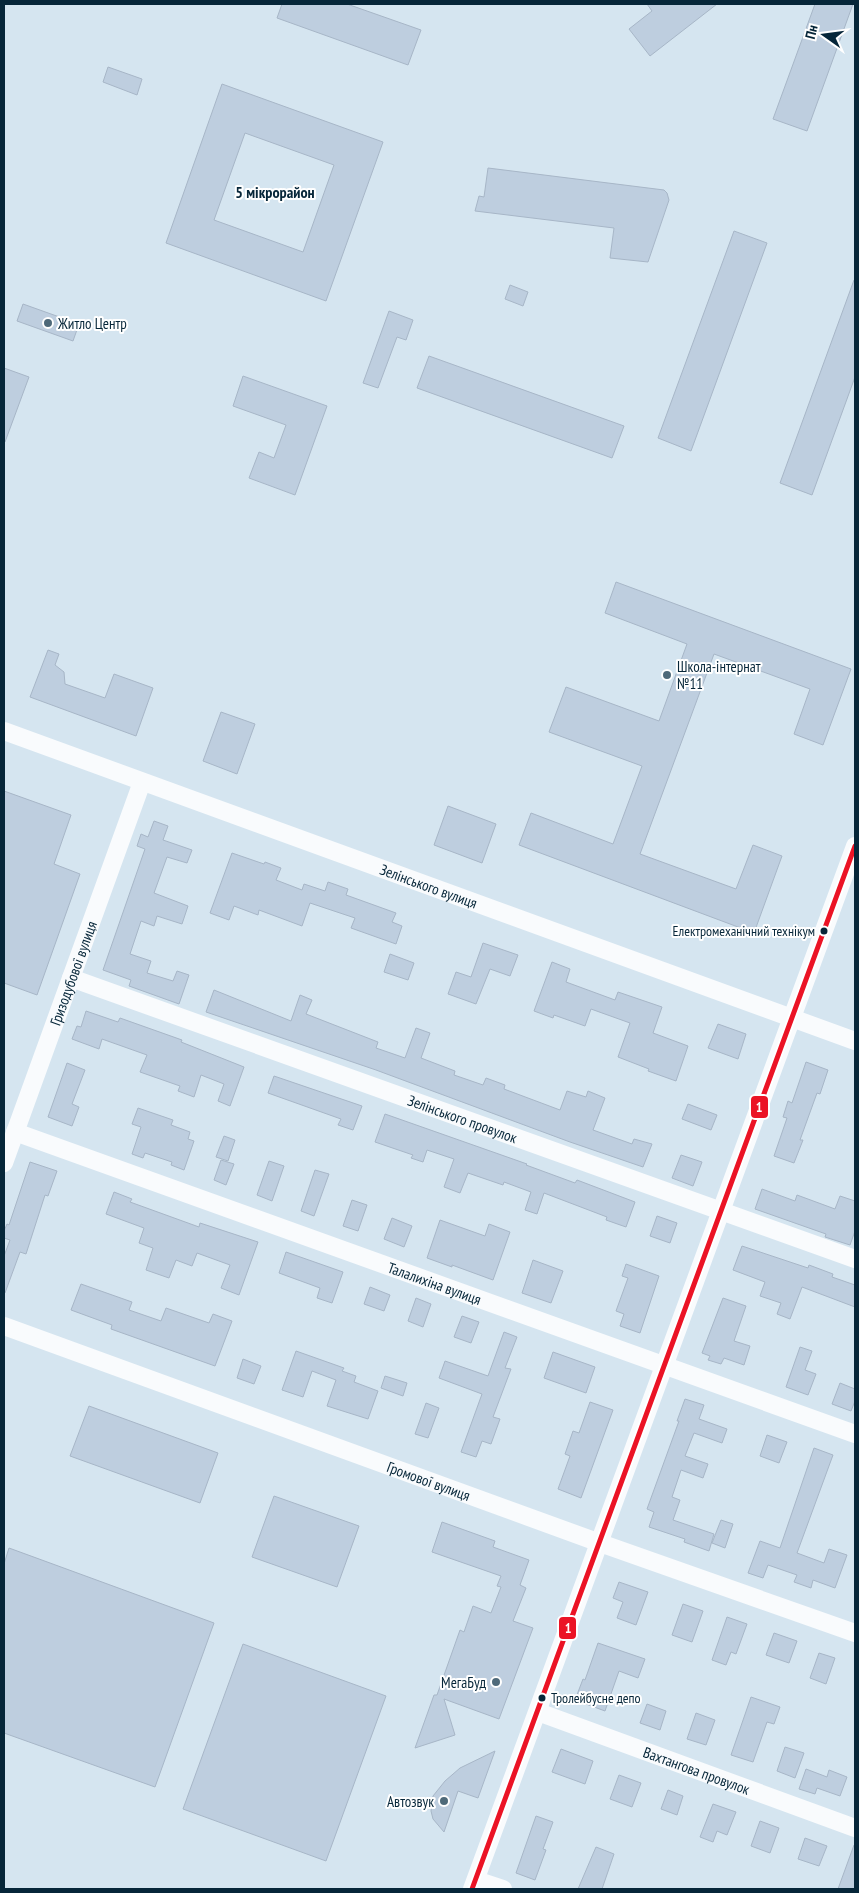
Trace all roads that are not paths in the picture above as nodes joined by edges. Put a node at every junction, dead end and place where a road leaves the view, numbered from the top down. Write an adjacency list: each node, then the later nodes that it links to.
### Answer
1 (4, 731): 2 (street, Зелінського вулиця)
2 (142, 782): 4 (street, Гризодубової вулиця); 5 (street, Зелінського вулиця)
3 (855, 846): 5 (street)
4 (70, 978): 7 (street, Гризодубової вулиця); 9 (street, Зелінського провулок)
5 (792, 1018): 6 (street, Зелінського вулиця); 9 (street)
6 (855, 1041)
7 (15, 1132): 8 (street, Гризодубової вулиця); 12 (street, Талалихіна вулиця)
8 (4, 1163)
9 (722, 1211): 10 (street, Зелінського провулок); 12 (street)
10 (855, 1259)
11 (4, 1326): 14 (street, Громової вулиця)
12 (665, 1366): 13 (street, Талалихіна вулиця); 14 (street)
13 (855, 1434)
14 (600, 1542): 15 (street, Громової вулиця); 16 (street)
15 (855, 1633)
16 (538, 1712): 17 (street, Вахтангова провулок); 18 (street)
17 (855, 1828)
18 (474, 1884): 19 (street)
19 (503, 1889)

